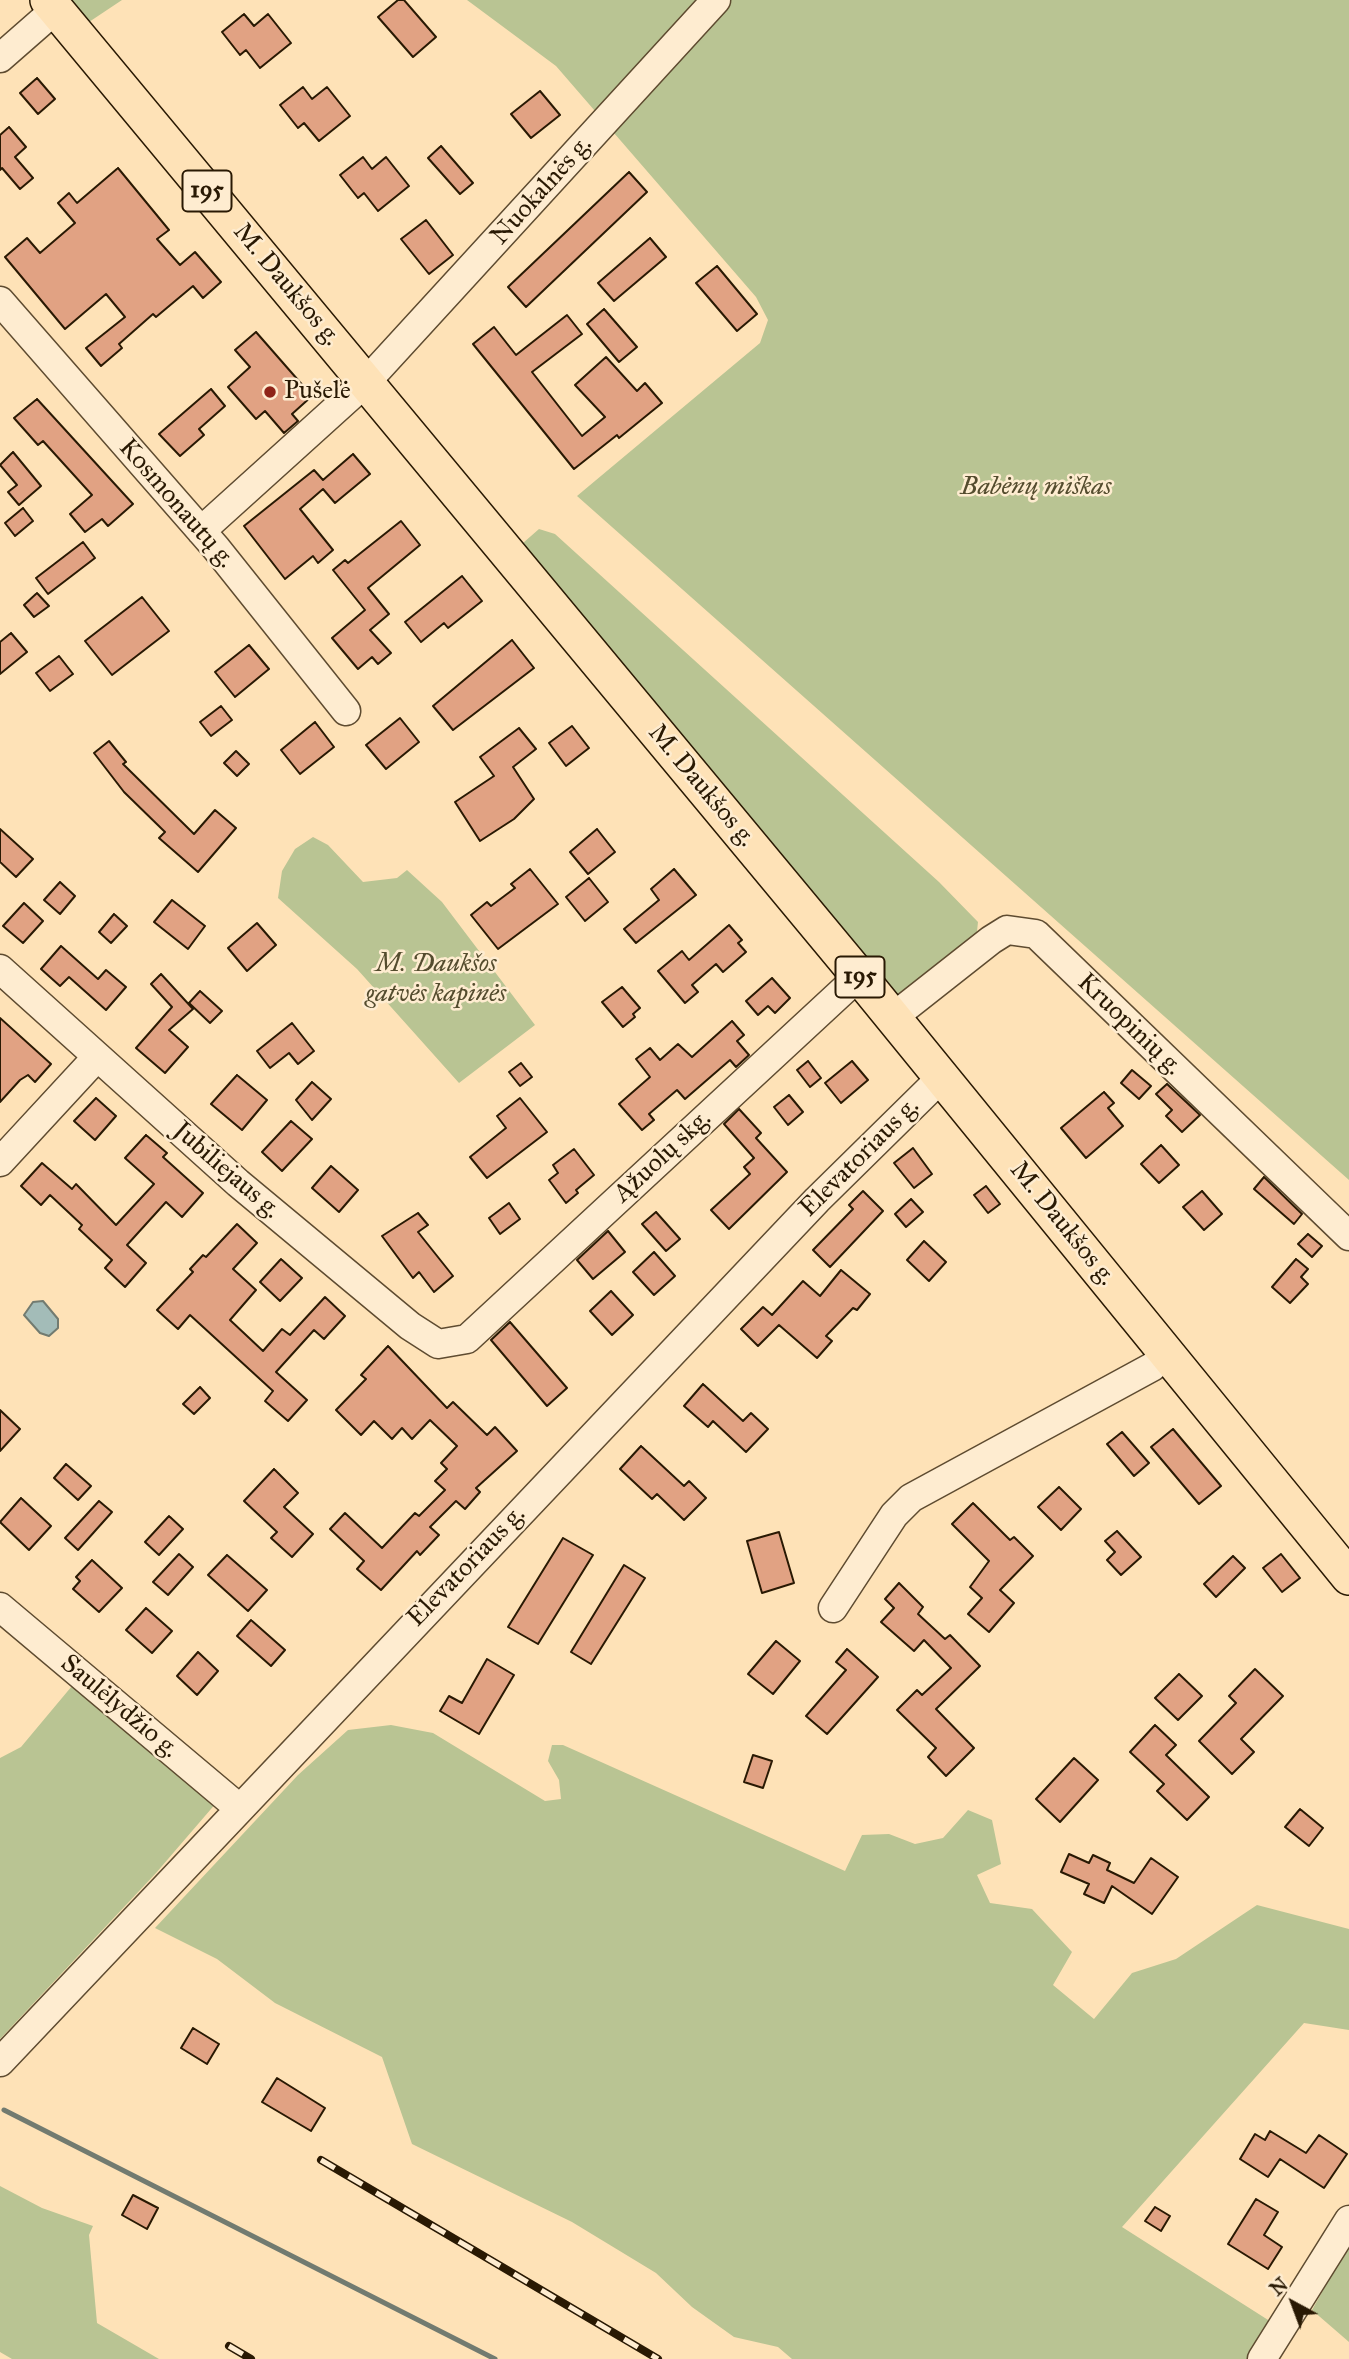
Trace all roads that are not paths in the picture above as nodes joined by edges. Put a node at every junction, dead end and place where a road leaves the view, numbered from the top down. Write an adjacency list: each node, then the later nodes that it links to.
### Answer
1 (716, 0): 5 (street, Nuokalnės g.)
2 (52, 5): 3 (street); 5 (main road, M. Daukšos g. / 195)
3 (0, 58)
4 (0, 301): 6 (street, Kosmonautų g.)
5 (367, 381): 6 (street, Nuokalnės g.); 9 (main road, M. Daukšos g. / 195)
6 (201, 531): 7 (street, Kosmonautų g.)
7 (346, 711)
8 (0, 969): 11 (street, Jubiliejaus g.)
9 (859, 976): 10 (main road, M. Daukšos g. / 195); 15 (street, Ąžuolų skg.)
10 (892, 1018): 12 (main road, M. Daukšos g. / 195); 14 (street, Kruopinių g.)
11 (97, 1056): 13 (street); 15 (street, Jubiliejaus g.)
12 (942, 1078): 16 (main road, M. Daukšos g. / 195); 20 (street, Elevatoriaus g.)
13 (0, 1161)
14 (1349, 1236)
15 (467, 1339)
16 (1167, 1354): 17 (main road, M. Daukšos g. / 195); 19 (street)
17 (1349, 1577)
18 (0, 1607): 20 (street, Saulėlydžio g.)
19 (833, 1608)
20 (239, 1808): 21 (street, Elevatoriaus g.)
21 (0, 2062)
22 (1349, 2220): 23 (street)
23 (1262, 2359)

